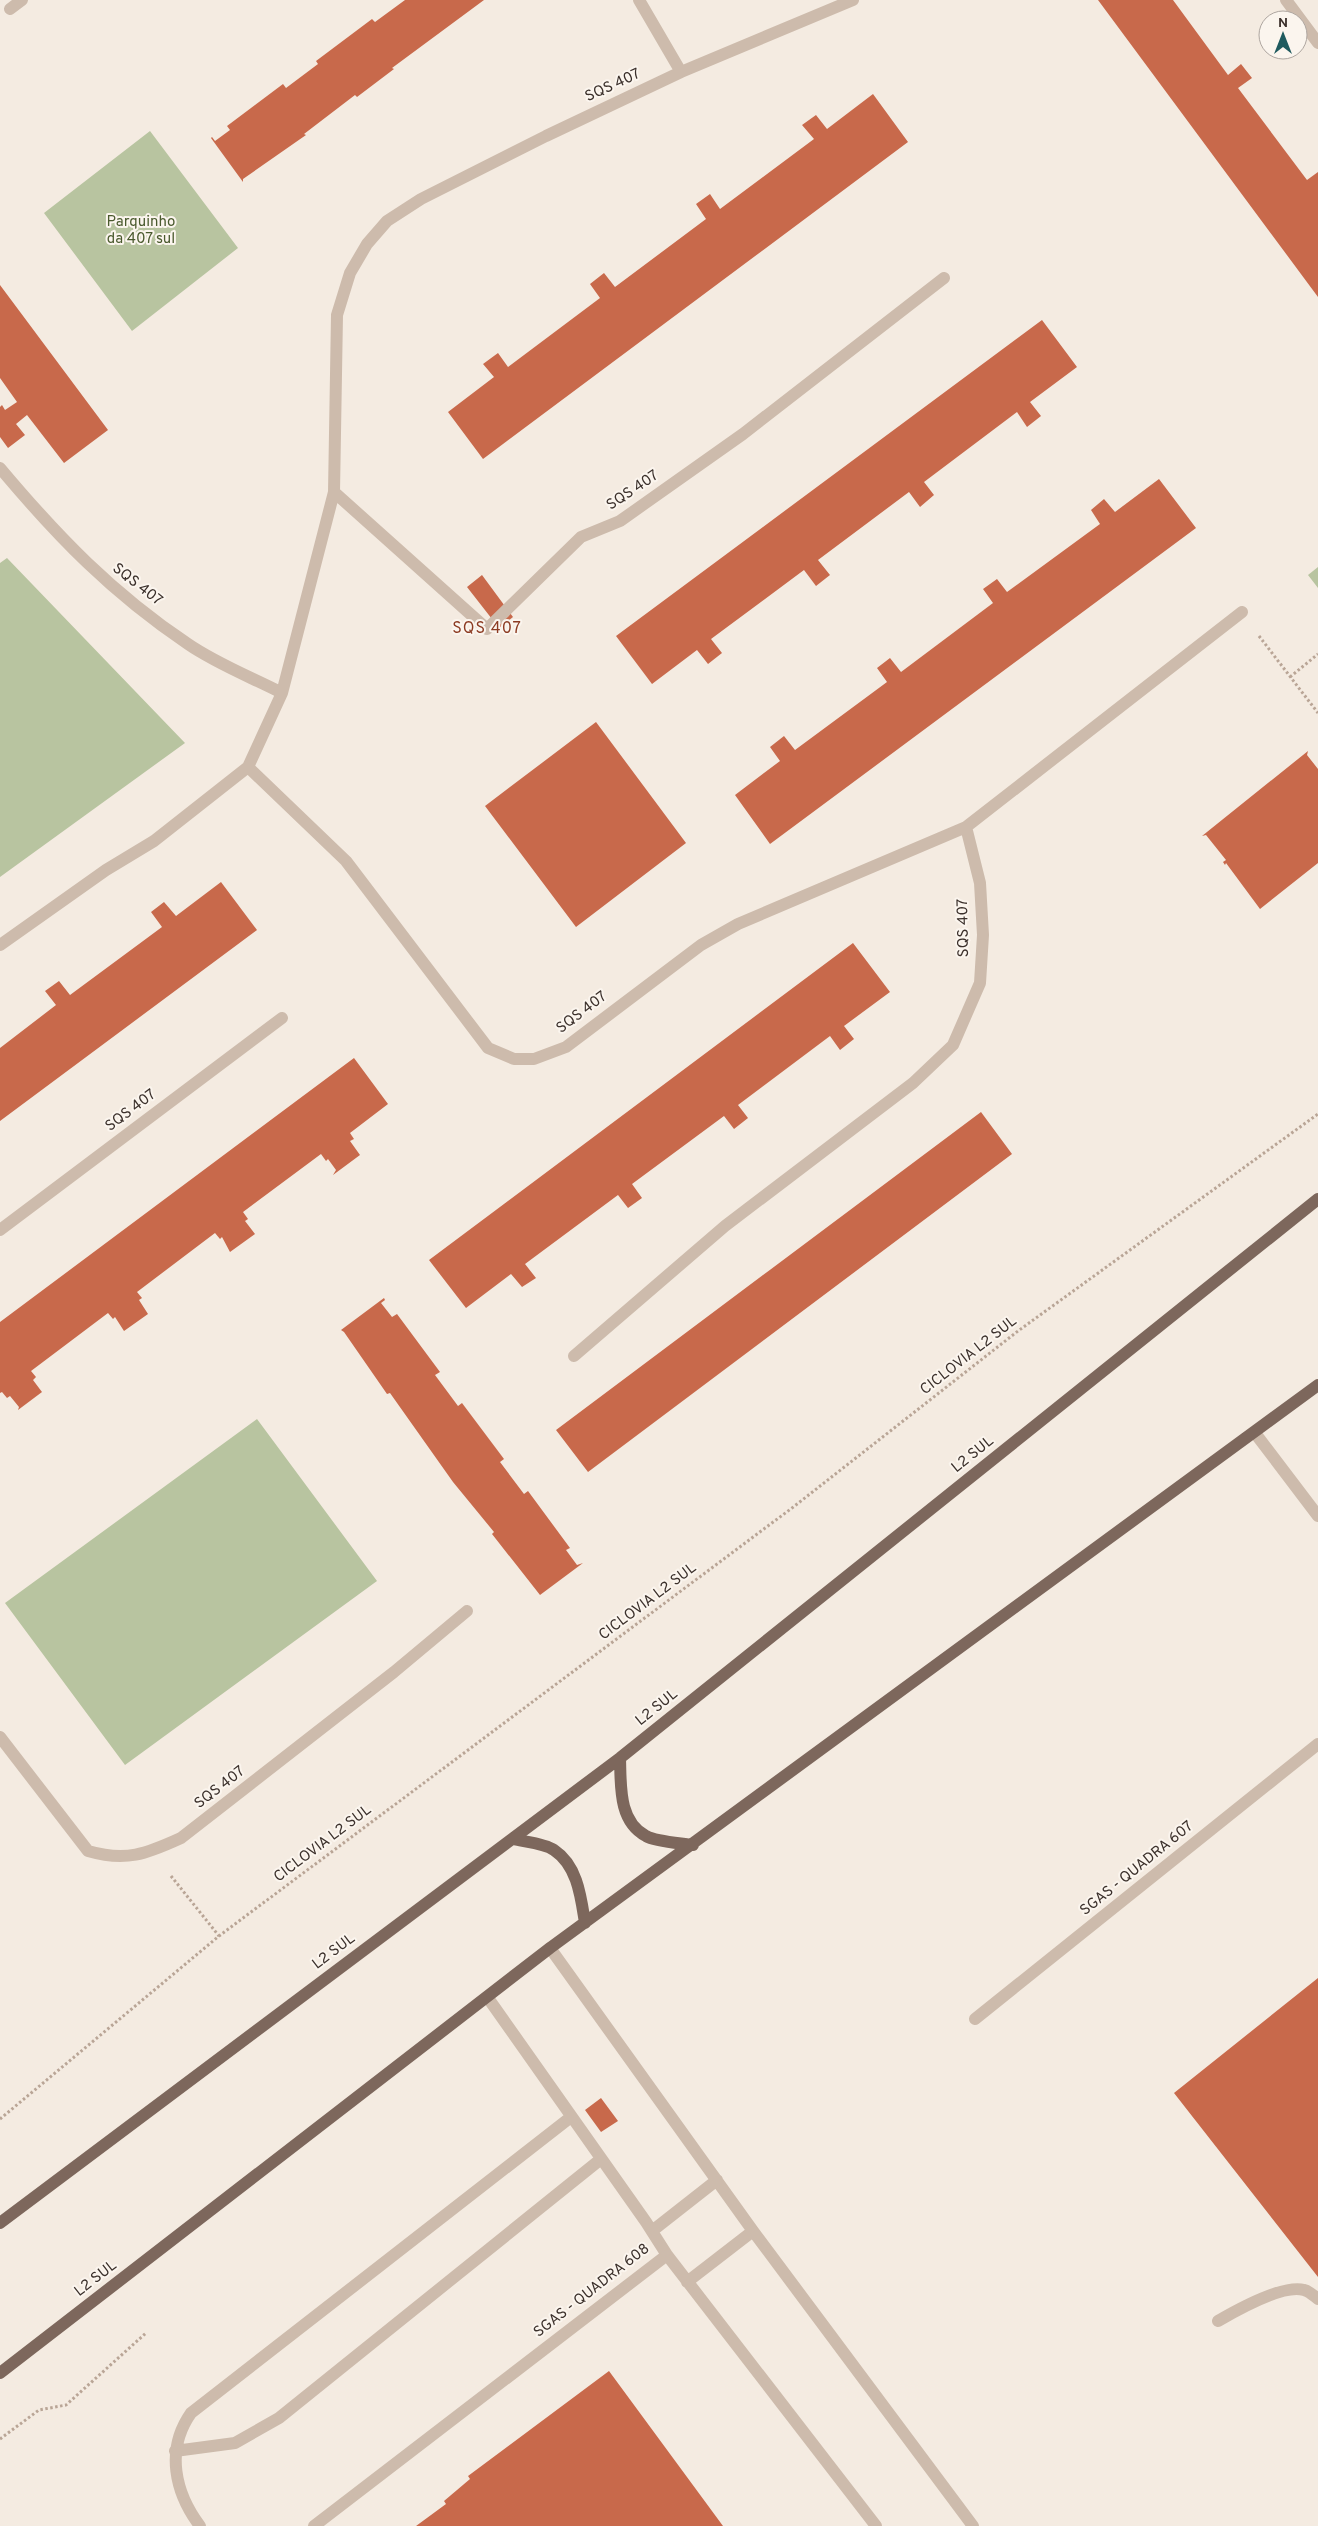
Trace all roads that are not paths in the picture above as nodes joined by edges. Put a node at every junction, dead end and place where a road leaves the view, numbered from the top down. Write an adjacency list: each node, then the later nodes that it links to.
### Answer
1 (22, 0): 5 (street)
2 (639, 0): 7 (street)
3 (853, 0): 7 (street, SQS 407)
4 (1286, 0): 6 (street)
5 (10, 9)
6 (1318, 43)
7 (682, 72): 10 (street, SQS 407)
8 (944, 278): 10 (street, SQS 407)
9 (0, 468): 12 (street, SQS 407)
10 (334, 492): 12 (street, SQS 407)
11 (1242, 612): 14 (street, SQS 407)
12 (282, 693): 13 (street, SQS 407)
13 (248, 767): 14 (street, SQS 407); 15 (street, SQS 407)
14 (966, 827): 19 (street, SQS 407)
15 (0, 945)
16 (282, 1018): 18 (street, SQS 407)
17 (1318, 1198): 26 (main road, L2 SUL)
18 (0, 1230)
19 (574, 1356)
20 (1318, 1385): 21 (main road, L2 SUL)
21 (1255, 1433): 22 (street); 28 (main road, L2 SUL)
22 (1318, 1516)
23 (467, 1611): 24 (street, SQS 407)
24 (0, 1737)
25 (1318, 1744): 32 (street, SGAS - QUADRA 607)
26 (620, 1758): 27 (main road, L2 SUL); 28 (main road)
27 (513, 1839): 29 (main road); 36 (main road, L2 SUL)
28 (693, 1846): 29 (main road, L2 SUL)
29 (585, 1923): 30 (main road, L2 SUL)
30 (550, 1948): 31 (main road, L2 SUL); 35 (street)
31 (488, 1998): 33 (street, SGAS - QUADRA 608); 43 (main road, L2 SUL)
32 (976, 2019)
33 (571, 2117): 34 (street, SGAS - QUADRA 608); 44 (street)
34 (601, 2159): 37 (street, SGAS - QUADRA 608); 44 (street)
35 (717, 2180): 37 (street); 38 (street)
36 (0, 2223)
37 (652, 2231): 39 (street, SGAS - QUADRA 608)
38 (753, 2231): 40 (street); 48 (street)
39 (666, 2255): 40 (street); 46 (street, SGAS - QUADRA 608)
40 (687, 2282): 47 (street)
41 (1318, 2299): 42 (street)
42 (1218, 2321)
43 (0, 2373)
44 (175, 2451): 45 (street)
45 (200, 2526)
46 (314, 2526)
47 (876, 2526)
48 (974, 2526)

